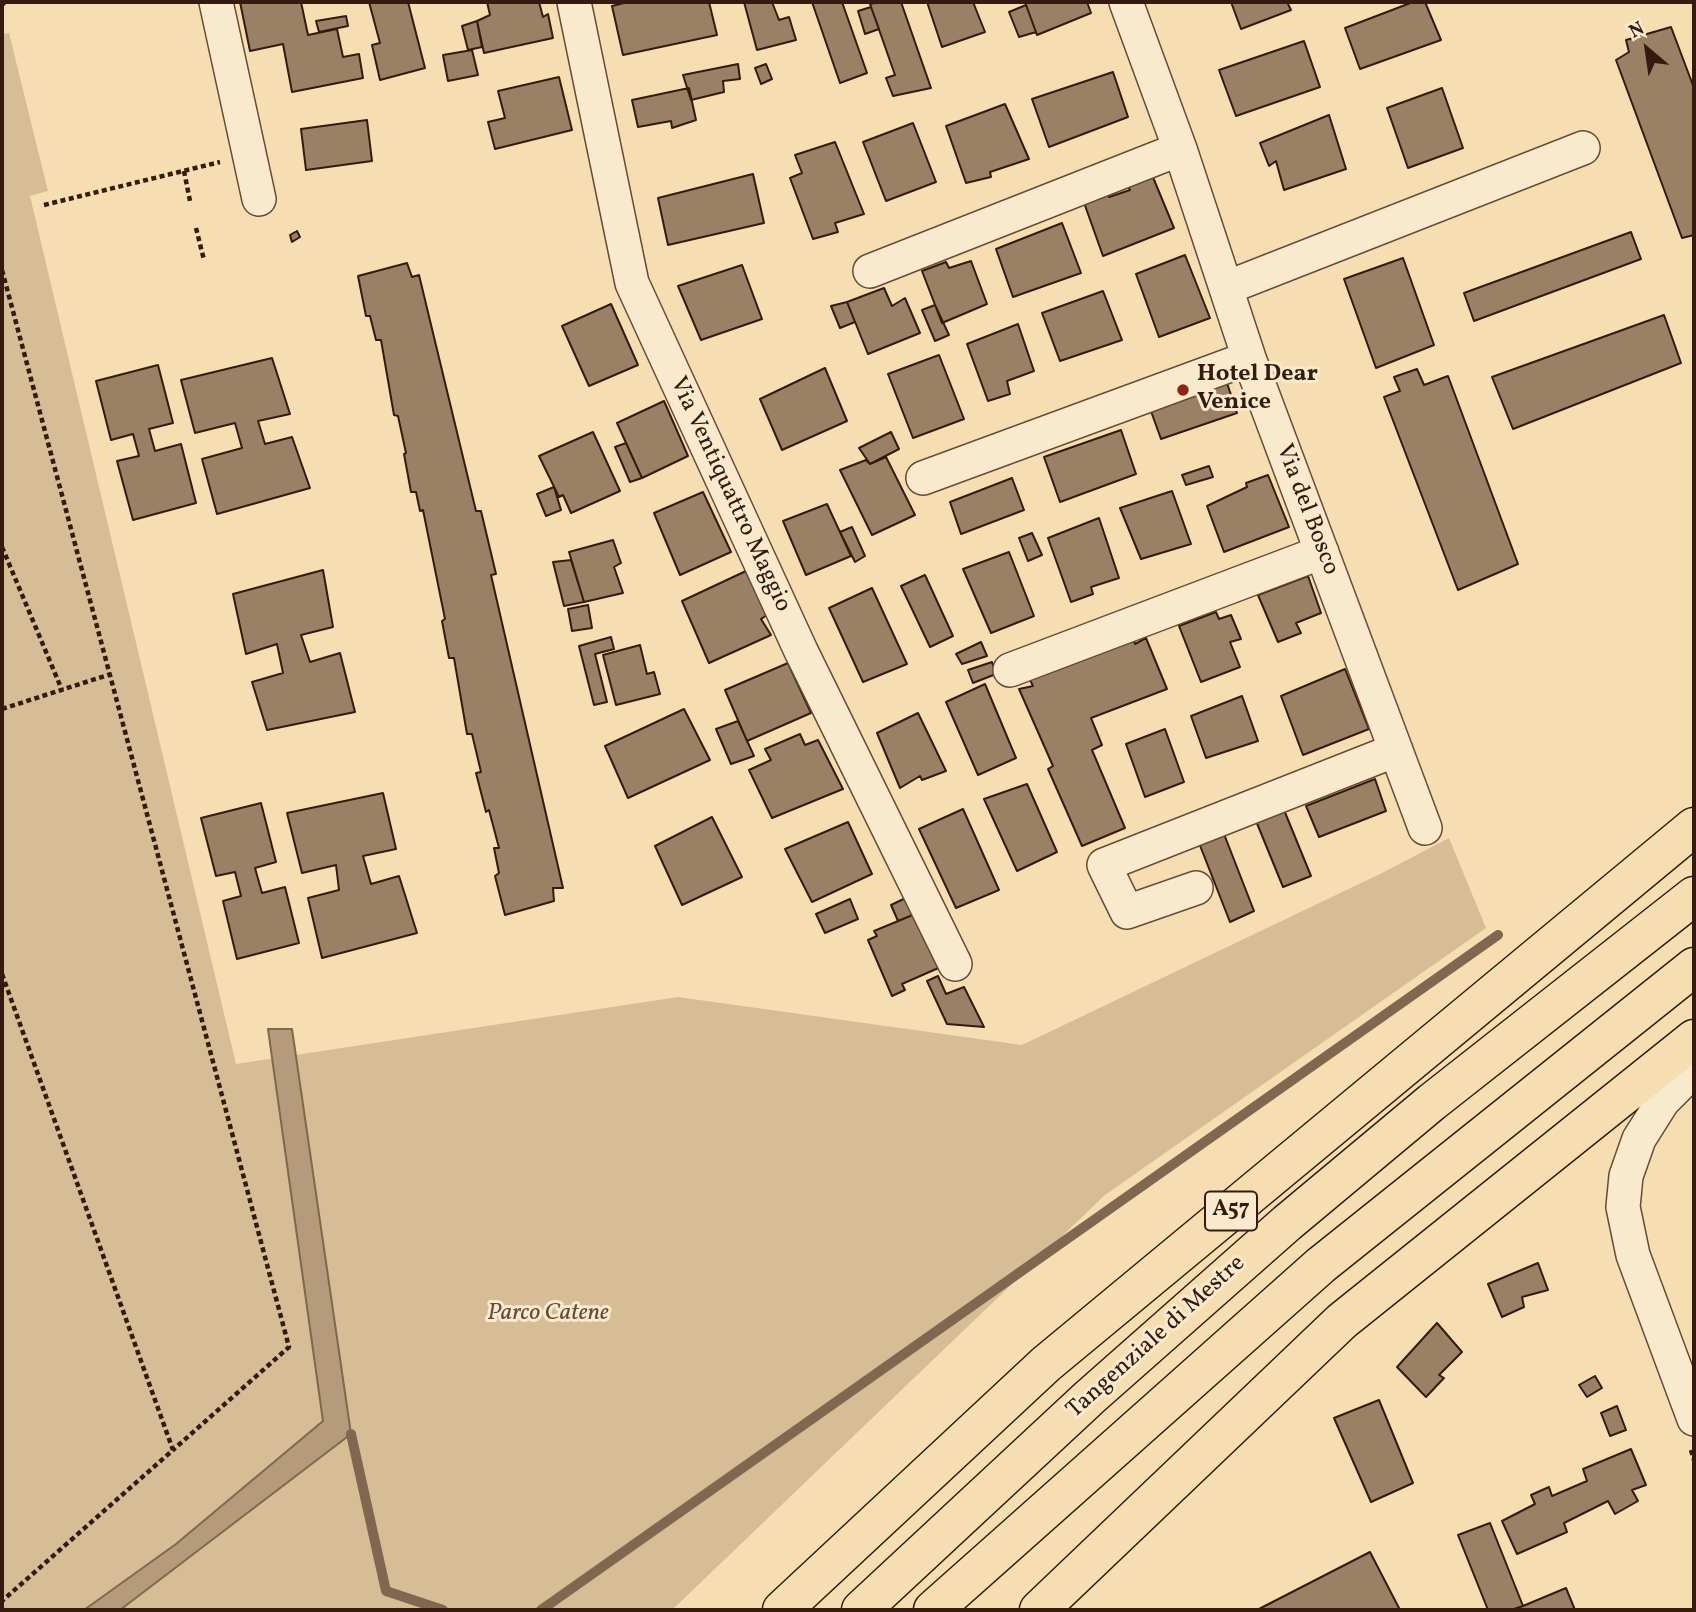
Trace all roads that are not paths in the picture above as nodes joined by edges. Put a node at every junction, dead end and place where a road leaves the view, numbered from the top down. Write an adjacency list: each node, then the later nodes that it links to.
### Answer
1 (216, 2): 6 (street)
2 (574, 2): 18 (street, Via Ventiquattro Maggio)
3 (1126, 2): 5 (street, Via del Bosco)
4 (1583, 148): 8 (street)
5 (1180, 149): 7 (street); 8 (street, Via del Bosco)
6 (259, 199)
7 (870, 271)
8 (1226, 288): 9 (street, Via del Bosco)
9 (1249, 358): 10 (street); 11 (street, Via del Bosco)
10 (923, 478)
11 (1322, 552): 12 (street); 13 (street, Via del Bosco)
12 (1010, 670)
13 (1396, 750): 15 (street, Via del Bosco); 16 (street)
14 (1694, 827): 23 (highway, A57)
15 (1425, 828)
16 (1196, 888)
17 (1694, 896): 24 (highway, Tangenziale di Mestre / A57)
18 (955, 964)
19 (1694, 967): 25 (highway)
20 (1694, 1038): 26 (highway)
21 (1694, 1070): 22 (street)
22 (1694, 1419)
23 (782, 1610)
24 (861, 1610)
25 (933, 1610)
26 (1039, 1610)

